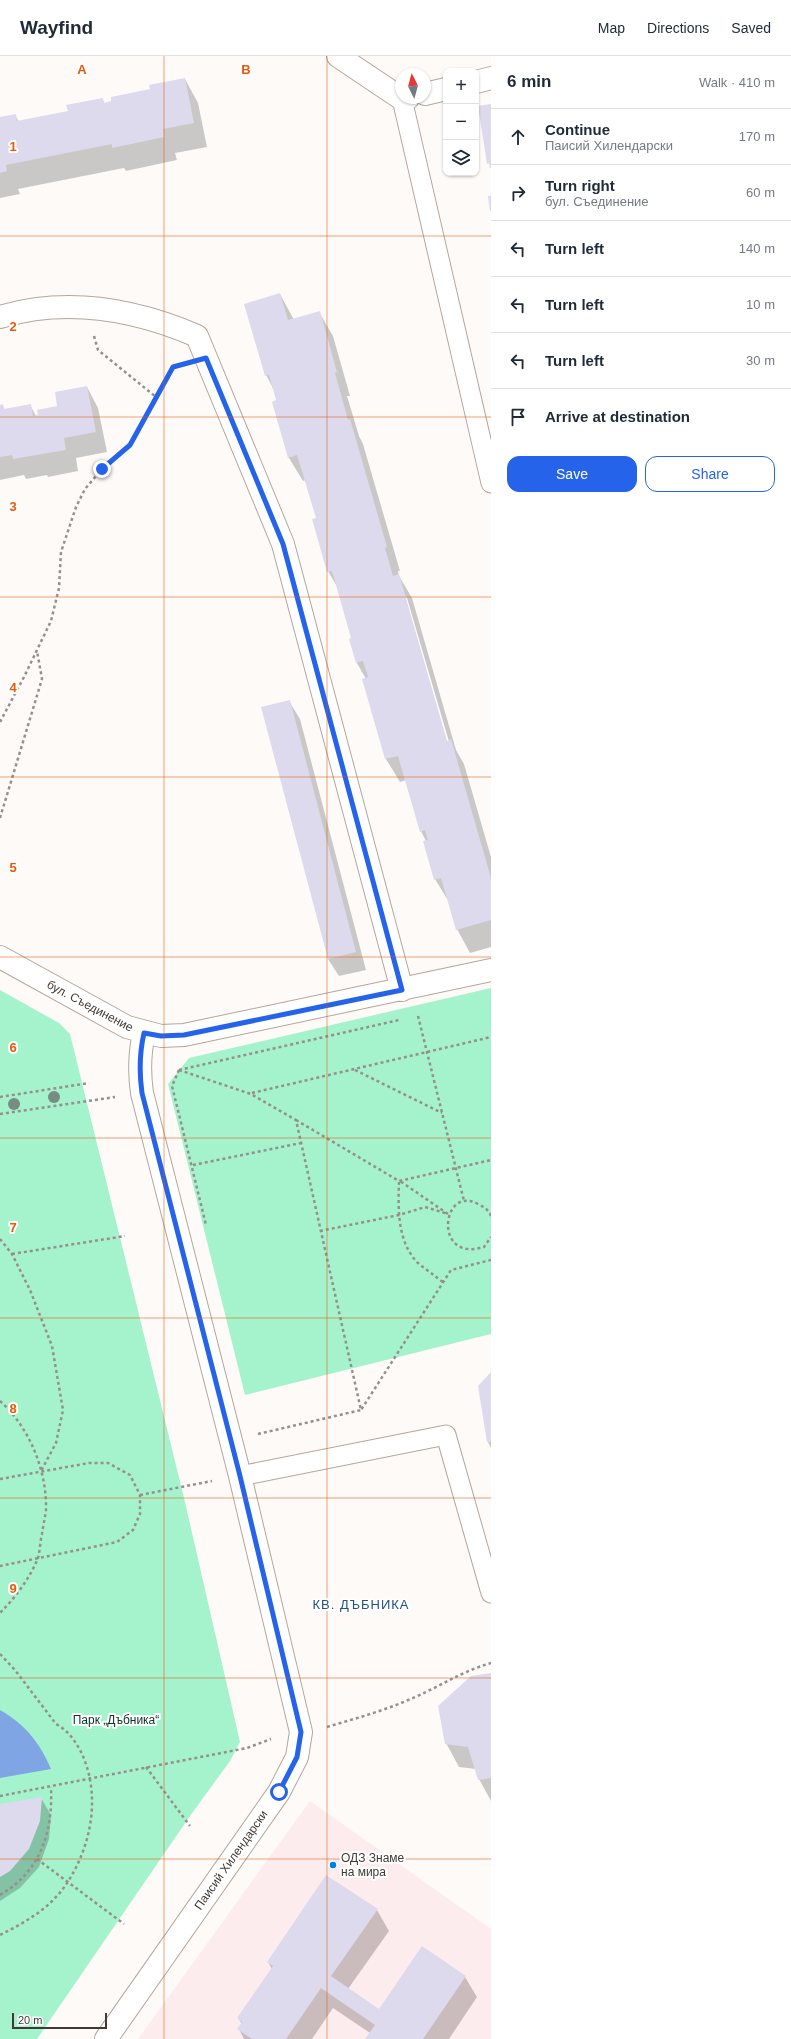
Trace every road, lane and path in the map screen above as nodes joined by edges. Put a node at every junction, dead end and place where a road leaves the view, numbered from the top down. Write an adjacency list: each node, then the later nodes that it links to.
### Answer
1 (338, 56): 5 (street)
2 (491, 78): 3 (street)
3 (479, 81)
4 (443, 90): 6 (street)
5 (395, 93)
6 (431, 93)
7 (406, 104): 12 (lane)
8 (88, 308): 9 (street); 10 (street); 11 (path)
9 (0, 317)
10 (206, 358): 11 (path); 18 (street)
11 (156, 397): 13 (path)
12 (491, 483)
13 (36, 651): 14 (path); 15 (path)
14 (0, 722)
15 (0, 818)
16 (0, 957): 23 (street, бул. Съединение)
17 (491, 970): 18 (street, бул. Съединение)
18 (402, 990): 23 (street, бул. Съединение)
19 (425, 1014): 20 (path)
20 (418, 1016): 21 (path); 25 (path)
21 (410, 1018)
22 (402, 1019): 27 (path)
23 (144, 1033): 56 (street, Паисий Хилендарски)
24 (491, 1037): 25 (path)
25 (428, 1053): 26 (path); 32 (path)
26 (355, 1069): 29 (path); 32 (path)
27 (179, 1070): 29 (path); 37 (path)
28 (89, 1083): 31 (path)
29 (251, 1094): 34 (path)
30 (121, 1096): 33 (path)
31 (0, 1097)
32 (442, 1113): 38 (path)
33 (0, 1114)
34 (296, 1120): 35 (path); 39 (path)
35 (301, 1143): 37 (path); 45 (path)
36 (491, 1160): 38 (path)
37 (193, 1165): 44 (path)
38 (455, 1168): 39 (path); 40 (path)
39 (399, 1181): 41 (path); 42 (path)
40 (464, 1201): 41 (path); 43 (path)
41 (448, 1214): 42 (path); 47 (path)
42 (398, 1215): 45 (path); 51 (path)
43 (491, 1216)
44 (207, 1227)
45 (320, 1231): 53 (path)
46 (125, 1236): 49 (path)
47 (491, 1237)
48 (0, 1239): 49 (path)
49 (12, 1254): 55 (path)
50 (491, 1260): 51 (path)
51 (444, 1283): 53 (path)
52 (0, 1401): 55 (path)
53 (361, 1410): 54 (path)
54 (254, 1435)
55 (41, 1472): 57 (path); 59 (path); 60 (path)
56 (240, 1476): 62 (lane); 78 (street, Паисий Хилендарски)
57 (0, 1479)
58 (212, 1482): 59 (path)
59 (140, 1495): 60 (path)
60 (38, 1558): 61 (path); 63 (path)
61 (0, 1566)
62 (491, 1593)
63 (0, 1613)
64 (0, 1654): 69 (path)
65 (491, 1663): 66 (path)
66 (326, 1727)
67 (277, 1737): 68 (path)
68 (146, 1767): 69 (path); 72 (path)
69 (91, 1777): 70 (path); 74 (path)
70 (52, 1787): 71 (path); 73 (path)
71 (0, 1796)
72 (190, 1826)
73 (37, 1859): 74 (path); 75 (path)
74 (67, 1882): 76 (path); 77 (path)
75 (0, 1895)
76 (124, 1924)
77 (0, 1936)
78 (106, 2039)

